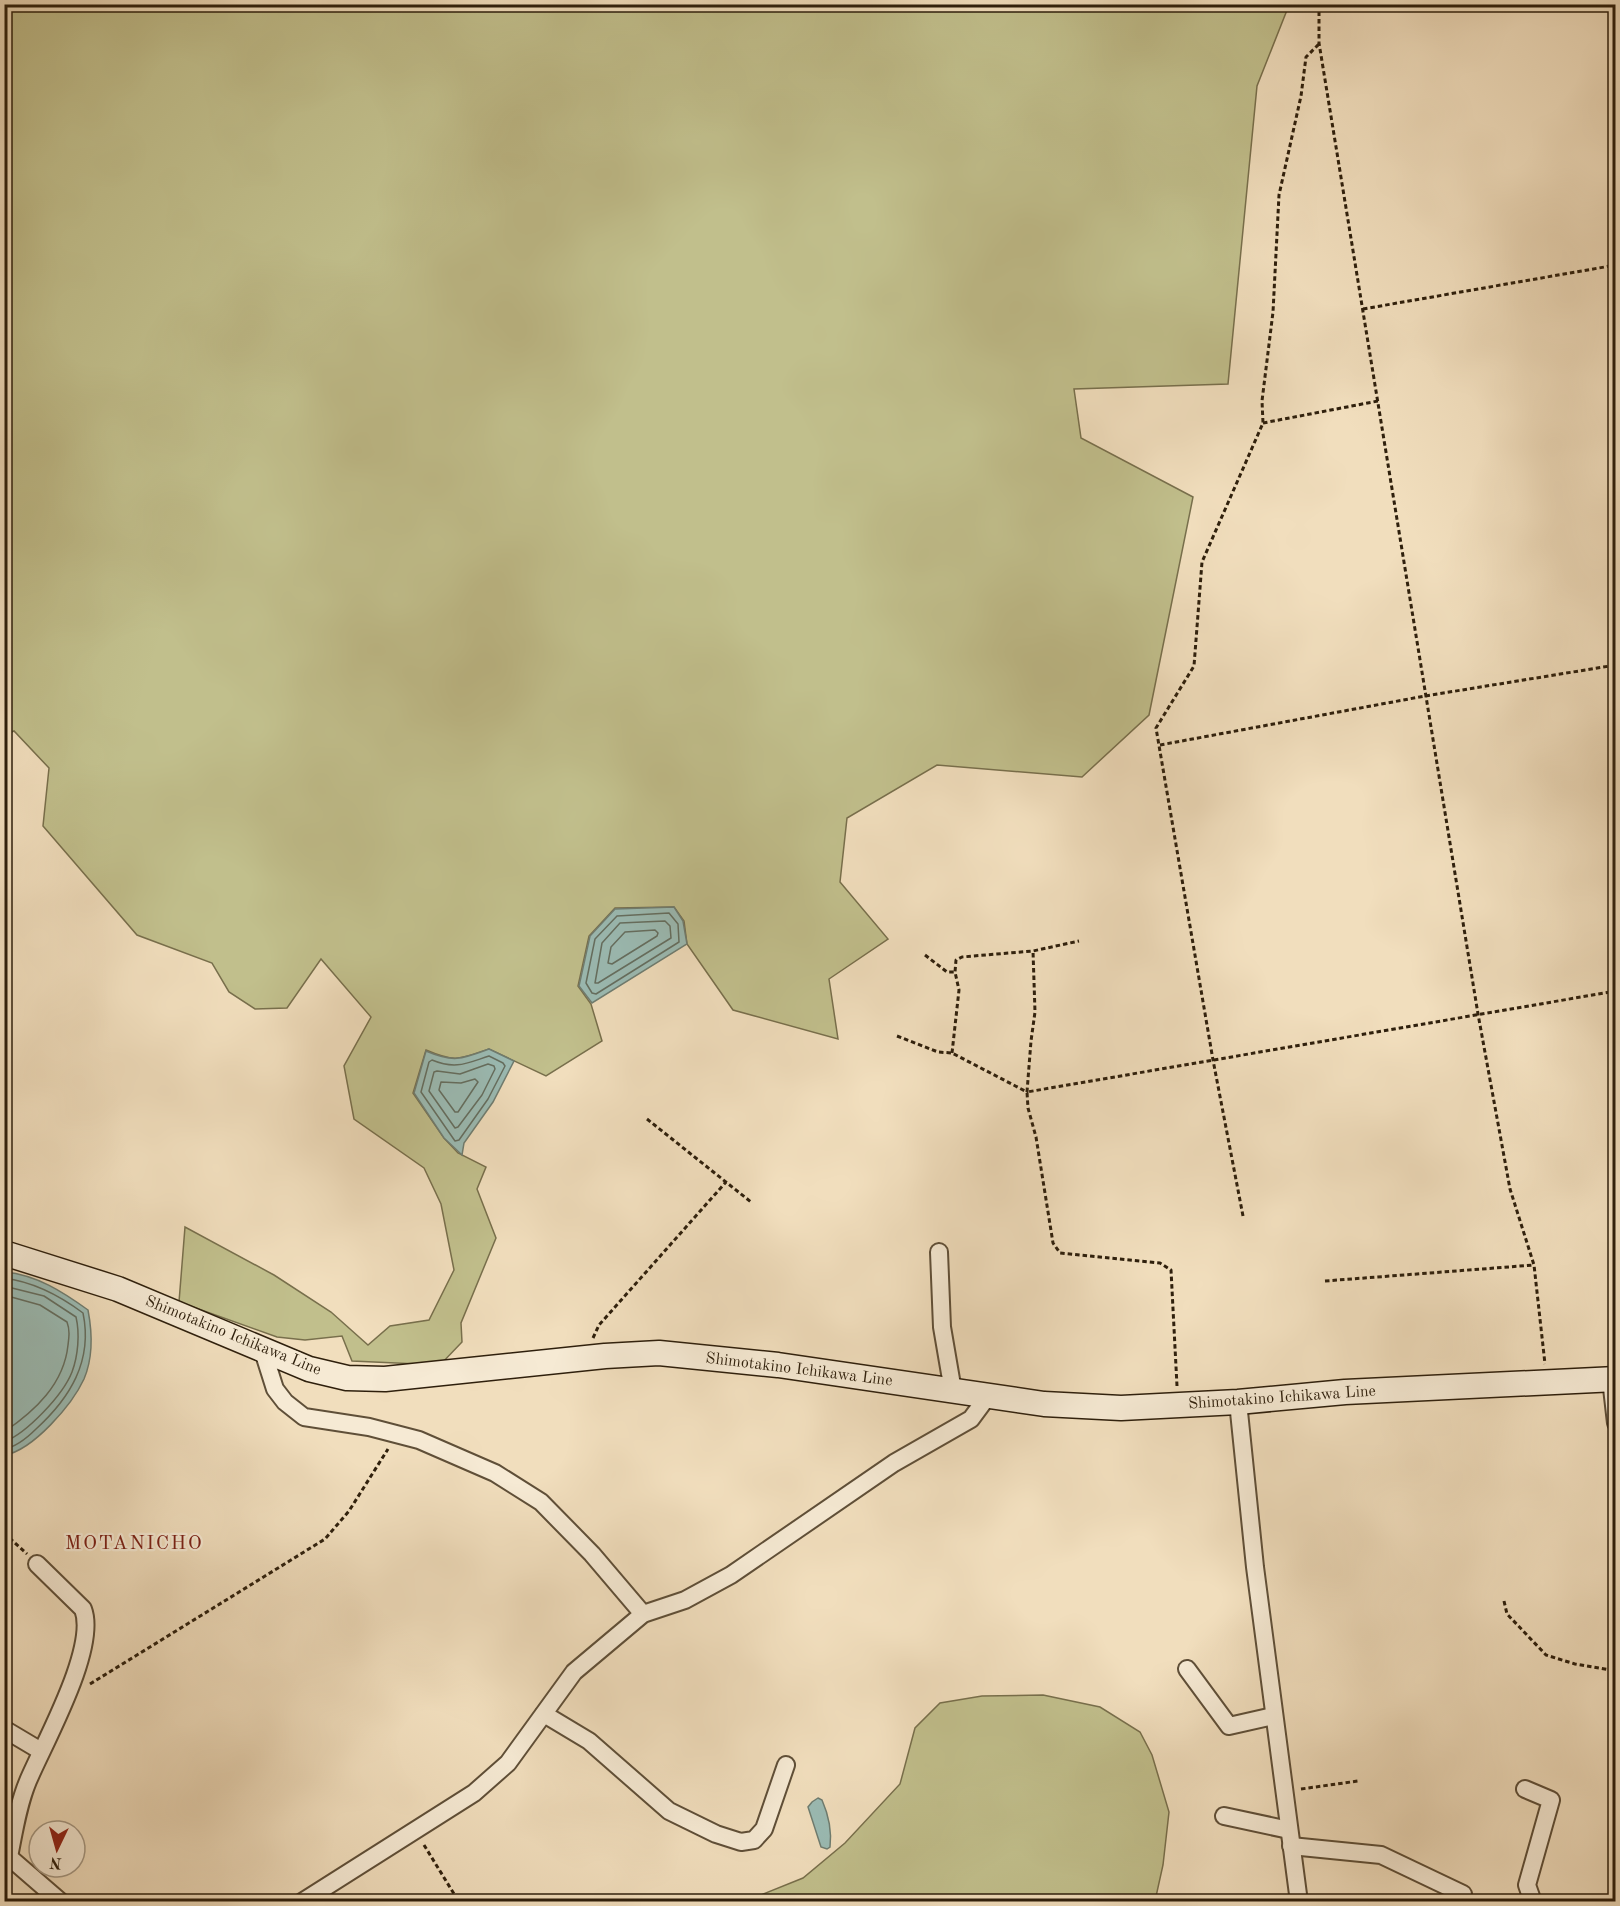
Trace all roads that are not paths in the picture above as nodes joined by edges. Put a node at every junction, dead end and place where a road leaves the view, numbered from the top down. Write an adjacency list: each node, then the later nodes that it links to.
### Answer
1 (939, 1252): 5 (street)
2 (4, 1253): 3 (main road, Shimotakino Ichikawa Line)
3 (263, 1351): 5 (main road, Shimotakino Ichikawa Line); 10 (street)
4 (1613, 1379): 7 (main road, Shimotakino Ichikawa Line); 8 (street)
5 (953, 1391): 6 (main road, Shimotakino Ichikawa Line)
6 (988, 1396): 7 (main road, Shimotakino Ichikawa Line); 10 (street)
7 (1238, 1402): 13 (street)
8 (1616, 1423)
9 (37, 1564): 15 (street)
10 (643, 1614): 12 (street)
11 (1186, 1669): 13 (street)
12 (544, 1714): 16 (street); 23 (street)
13 (1274, 1716): 19 (street)
14 (4, 1729): 15 (street)
15 (41, 1751): 20 (street)
16 (786, 1765)
17 (1525, 1789): 25 (street)
18 (1224, 1816): 19 (street)
19 (1290, 1838): 21 (street); 24 (street)
20 (7, 1858): 22 (street)
21 (1463, 1894)
22 (61, 1902)
23 (302, 1902)
24 (1299, 1902)
25 (1533, 1902)

